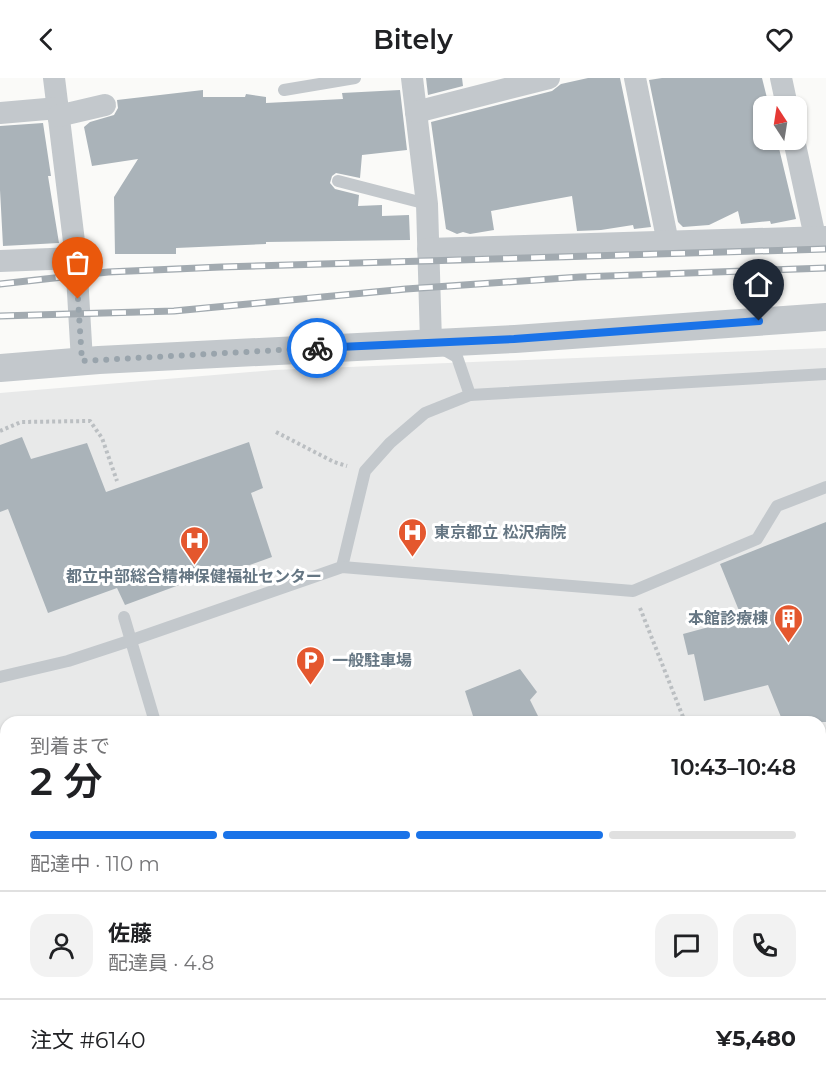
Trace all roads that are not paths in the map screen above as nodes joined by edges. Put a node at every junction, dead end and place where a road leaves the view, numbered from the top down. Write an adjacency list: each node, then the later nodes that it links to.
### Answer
1 (54, 78): 10 (street)
2 (355, 78): 7 (lane)
3 (412, 78): 11 (street)
4 (549, 78): 11 (street)
5 (635, 78): 17 (street)
6 (781, 78): 8 (street)
7 (284, 90)
8 (785, 96)
9 (105, 105): 10 (street)
10 (58, 112): 12 (street); 19 (street)
11 (416, 112): 15 (street)
12 (0, 113)
13 (797, 150): 16 (street)
14 (338, 182): 15 (lane)
15 (427, 204): 18 (street)
16 (820, 237): 17 (street)
17 (668, 243): 18 (street)
18 (428, 249): 22 (street)
19 (76, 258): 20 (street); 23 (street)
20 (0, 261)
21 (826, 316): 22 (street)
22 (431, 342): 23 (street); 26 (lane)
23 (82, 361): 24 (street)
24 (0, 368)
25 (826, 374): 26 (lane)
26 (470, 395): 28 (lane)
27 (826, 487): 28 (lane)
28 (342, 567): 30 (lane)
29 (124, 617): 30 (lane)
30 (132, 640): 31 (lane); 32 (lane)
31 (0, 677)
32 (153, 716)

